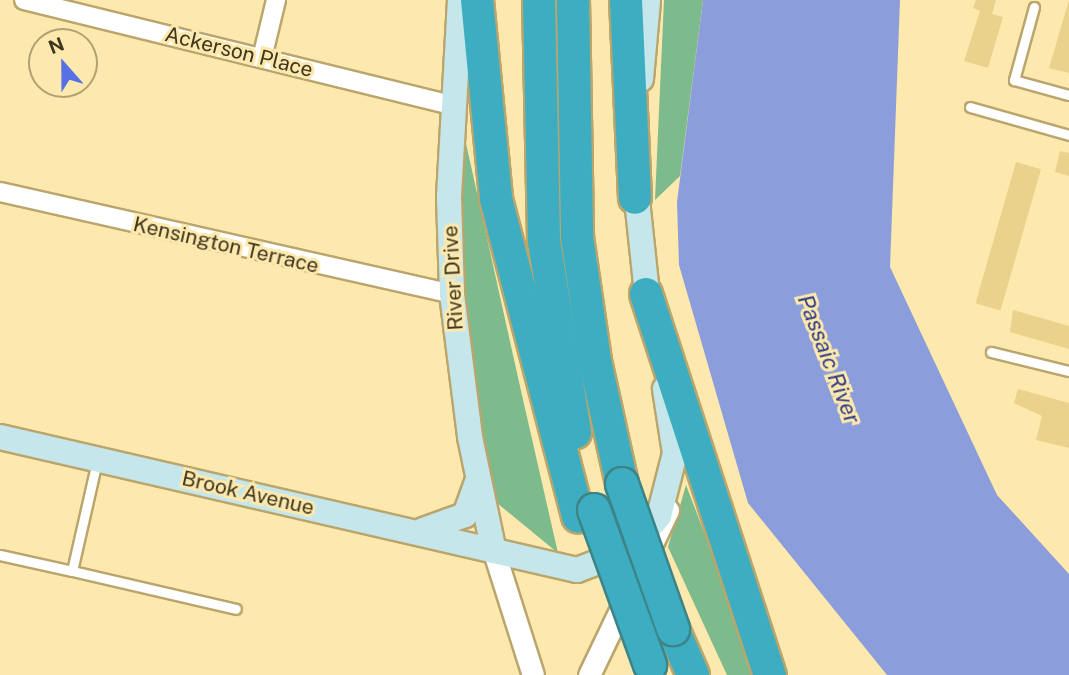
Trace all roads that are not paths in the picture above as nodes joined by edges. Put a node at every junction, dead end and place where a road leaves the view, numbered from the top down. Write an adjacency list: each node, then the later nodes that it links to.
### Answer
1 (24, 0): 9 (street, Ackerson Place)
2 (275, 0): 11 (street)
3 (460, 0): 13 (main road, River Drive)
4 (477, 0): 26 (highway)
5 (538, 0): 26 (highway)
6 (573, 0): 36 (highway, bridge)
7 (626, 0): 17 (highway)
8 (648, 0): 17 (main road)
9 (80, 7): 11 (street, Ackerson Place)
10 (1034, 7): 12 (lane)
11 (262, 58): 13 (street, Ackerson Place)
12 (1069, 96)
13 (453, 105): 18 (main road, River Drive)
14 (970, 107): 15 (lane)
15 (1069, 135)
16 (0, 192): 18 (street, Kensington Terrace)
17 (635, 198): 19 (main road)
18 (452, 294): 25 (main road, River Drive)
19 (646, 295): 23 (main road); 37 (highway)
20 (991, 352): 21 (lane)
21 (1069, 371)
22 (0, 437): 24 (main road, Brook Avenue)
23 (675, 453): 30 (main road, Brook Avenue); 35 (street)
24 (98, 459): 27 (main road, Brook Avenue); 31 (lane)
25 (477, 477): 27 (main road); 28 (main road, River Drive); 30 (main road)
26 (586, 513): 33 (highway, bridge)
27 (419, 531): 28 (main road, Brook Avenue)
28 (494, 552): 30 (main road, Brook Avenue); 34 (street)
29 (0, 555): 31 (lane)
30 (557, 568)
31 (72, 571): 32 (lane)
32 (236, 609)
33 (652, 670)
34 (533, 675)
35 (589, 675)
36 (693, 675)
37 (770, 675)

